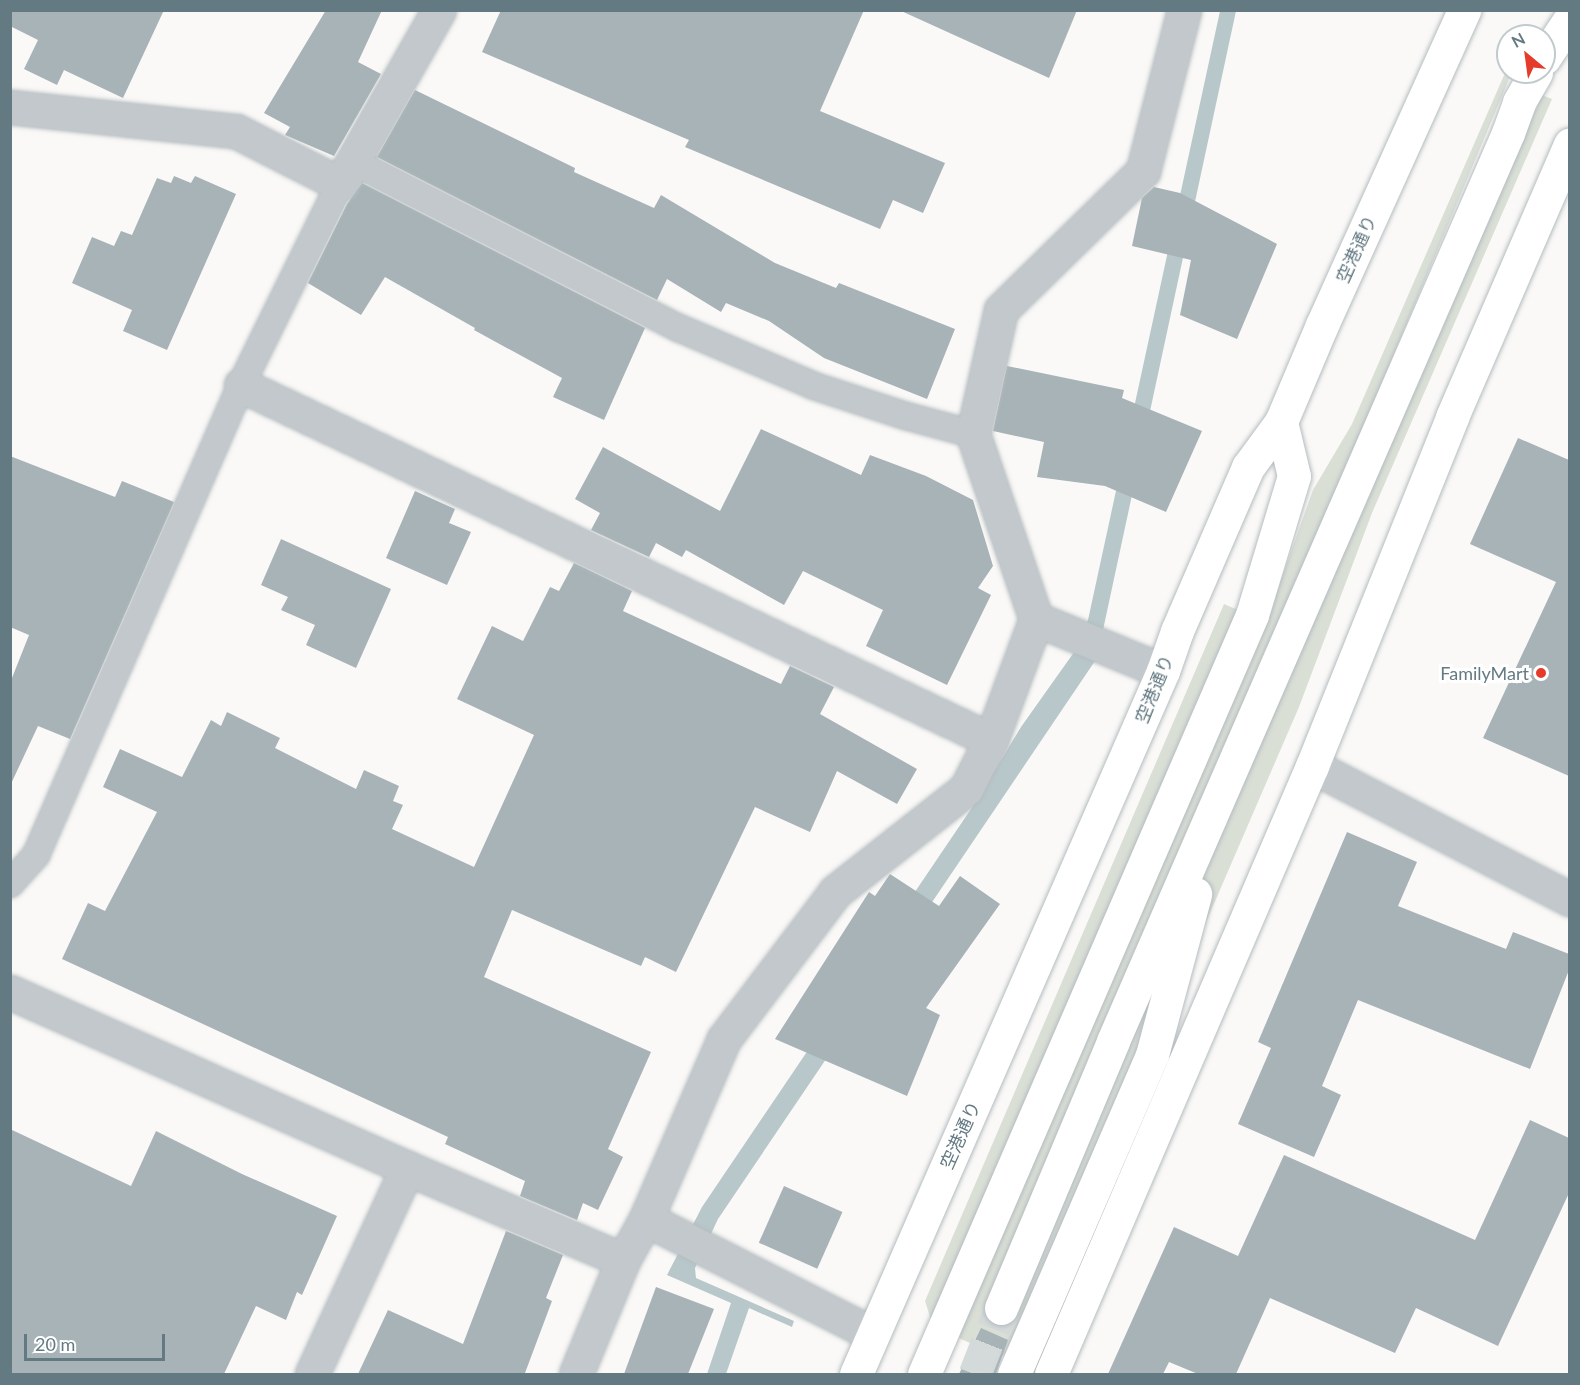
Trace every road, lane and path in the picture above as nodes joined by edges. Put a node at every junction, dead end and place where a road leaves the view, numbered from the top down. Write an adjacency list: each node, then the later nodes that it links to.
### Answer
1 (438, 10): 9 (street)
2 (1184, 10): 12 (street)
3 (1464, 10): 11 (main road, 空港通り)
4 (1569, 19): 5 (main road)
5 (1556, 39)
6 (1530, 84): 17 (main road)
7 (10, 107): 9 (street)
8 (1569, 144): 16 (main road)
9 (346, 173): 10 (lane); 12 (lane)
10 (241, 385): 15 (street); 18 (lane)
11 (1281, 422): 14 (main road, 空港通り); 29 (main road)
12 (973, 434): 13 (street)
13 (1036, 619): 14 (street); 15 (street)
14 (1163, 671): 25 (main road, 空港通り)
15 (991, 740): 22 (street)
16 (1312, 766): 19 (street); 31 (main road)
17 (1226, 782): 24 (main road); 30 (main road)
18 (10, 884)
19 (1569, 898)
20 (10, 992): 21 (street)
21 (407, 1168): 23 (street); 26 (street)
22 (646, 1219): 23 (street); 25 (street)
23 (623, 1260): 27 (street)
24 (1001, 1308)
25 (873, 1334): 28 (main road, 空港通り)
26 (312, 1374)
27 (576, 1374)
28 (856, 1374)
29 (924, 1374)
30 (1014, 1374)
31 (1051, 1374)

